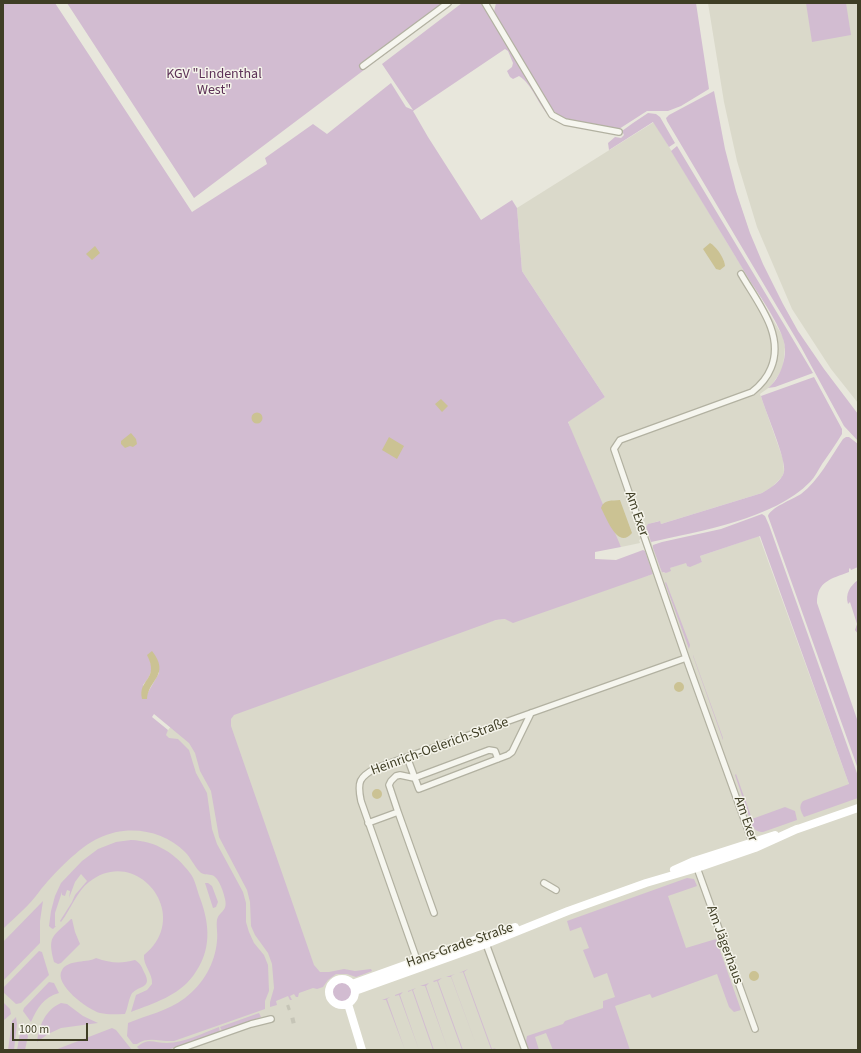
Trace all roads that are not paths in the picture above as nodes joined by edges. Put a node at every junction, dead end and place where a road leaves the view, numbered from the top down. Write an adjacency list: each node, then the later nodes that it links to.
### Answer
1 (448, 3): 3 (street)
2 (485, 3): 4 (street)
3 (363, 66)
4 (619, 132)
5 (741, 274): 6 (street, Am Exer)
6 (686, 658): 7 (street, Heinrich-Oelerich-Straße); 14 (street, Am Exer)
7 (530, 713): 8 (street, Heinrich-Oelerich-Straße); 9 (street)
8 (407, 757): 10 (street); 13 (street, Heinrich-Oelerich-Straße)
9 (498, 759): 10 (street); 10 (street)
10 (414, 778): 12 (street)
11 (858, 808): 14 (street, Hans-Grade-Straße)
12 (398, 812): 13 (street); 18 (street)
13 (368, 823): 20 (street, Heinrich-Oelerich-Straße)
14 (754, 845): 15 (street, Hans-Grade-Straße)
15 (695, 865): 19 (street, Hans-Grade-Straße); 24 (street, Am Jägerhaus)
16 (544, 883): 17 (street)
17 (556, 890)
18 (434, 913)
19 (484, 940): 20 (street, Hans-Grade-Straße); 27 (street)
20 (418, 964): 21 (street, Hans-Grade-Straße)
21 (354, 987): 22 (street); 22 (street)
22 (345, 1005): 25 (street)
23 (271, 1020): 26 (street)
24 (755, 1029)
25 (361, 1046)
26 (177, 1050)
27 (525, 1050)

